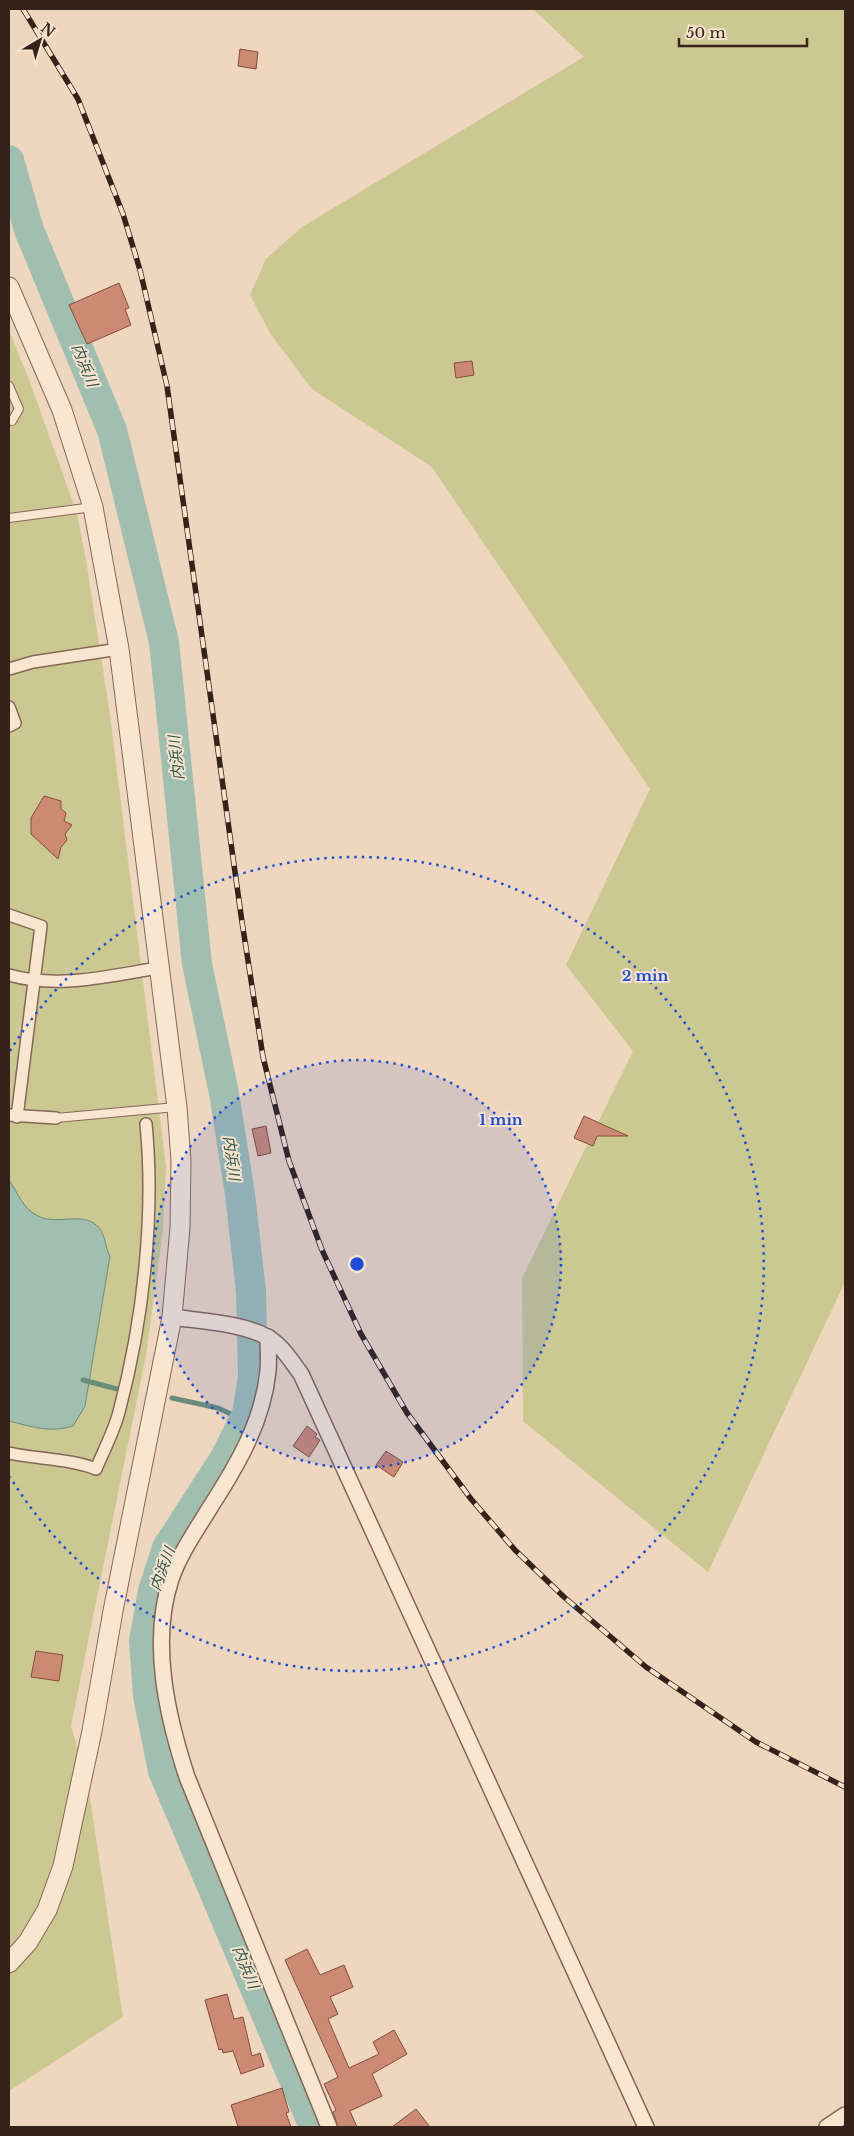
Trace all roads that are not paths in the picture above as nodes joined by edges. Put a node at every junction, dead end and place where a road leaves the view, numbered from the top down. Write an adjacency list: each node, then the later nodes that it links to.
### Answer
1 (9, 287): 4 (street)
2 (9, 386): 3 (lane)
3 (12, 421)
4 (93, 507): 5 (lane); 6 (street)
5 (9, 518)
6 (119, 649): 7 (street); 11 (street)
7 (9, 669)
8 (9, 707): 9 (street)
9 (9, 726)
10 (9, 915): 13 (street)
11 (158, 968): 13 (street); 14 (street)
12 (9, 974): 13 (street)
13 (35, 981): 16 (street)
14 (177, 1107): 15 (lane); 19 (street)
15 (145, 1110): 17 (lane); 18 (lane)
16 (13, 1116): 17 (street)
17 (56, 1118)
18 (146, 1124): 21 (street)
19 (172, 1316): 20 (street); 22 (street)
20 (263, 1335): 24 (street); 25 (street)
21 (9, 1453)
22 (9, 1963)
23 (845, 2115): 26 (street)
24 (329, 2127)
25 (646, 2127)
26 (827, 2127)

